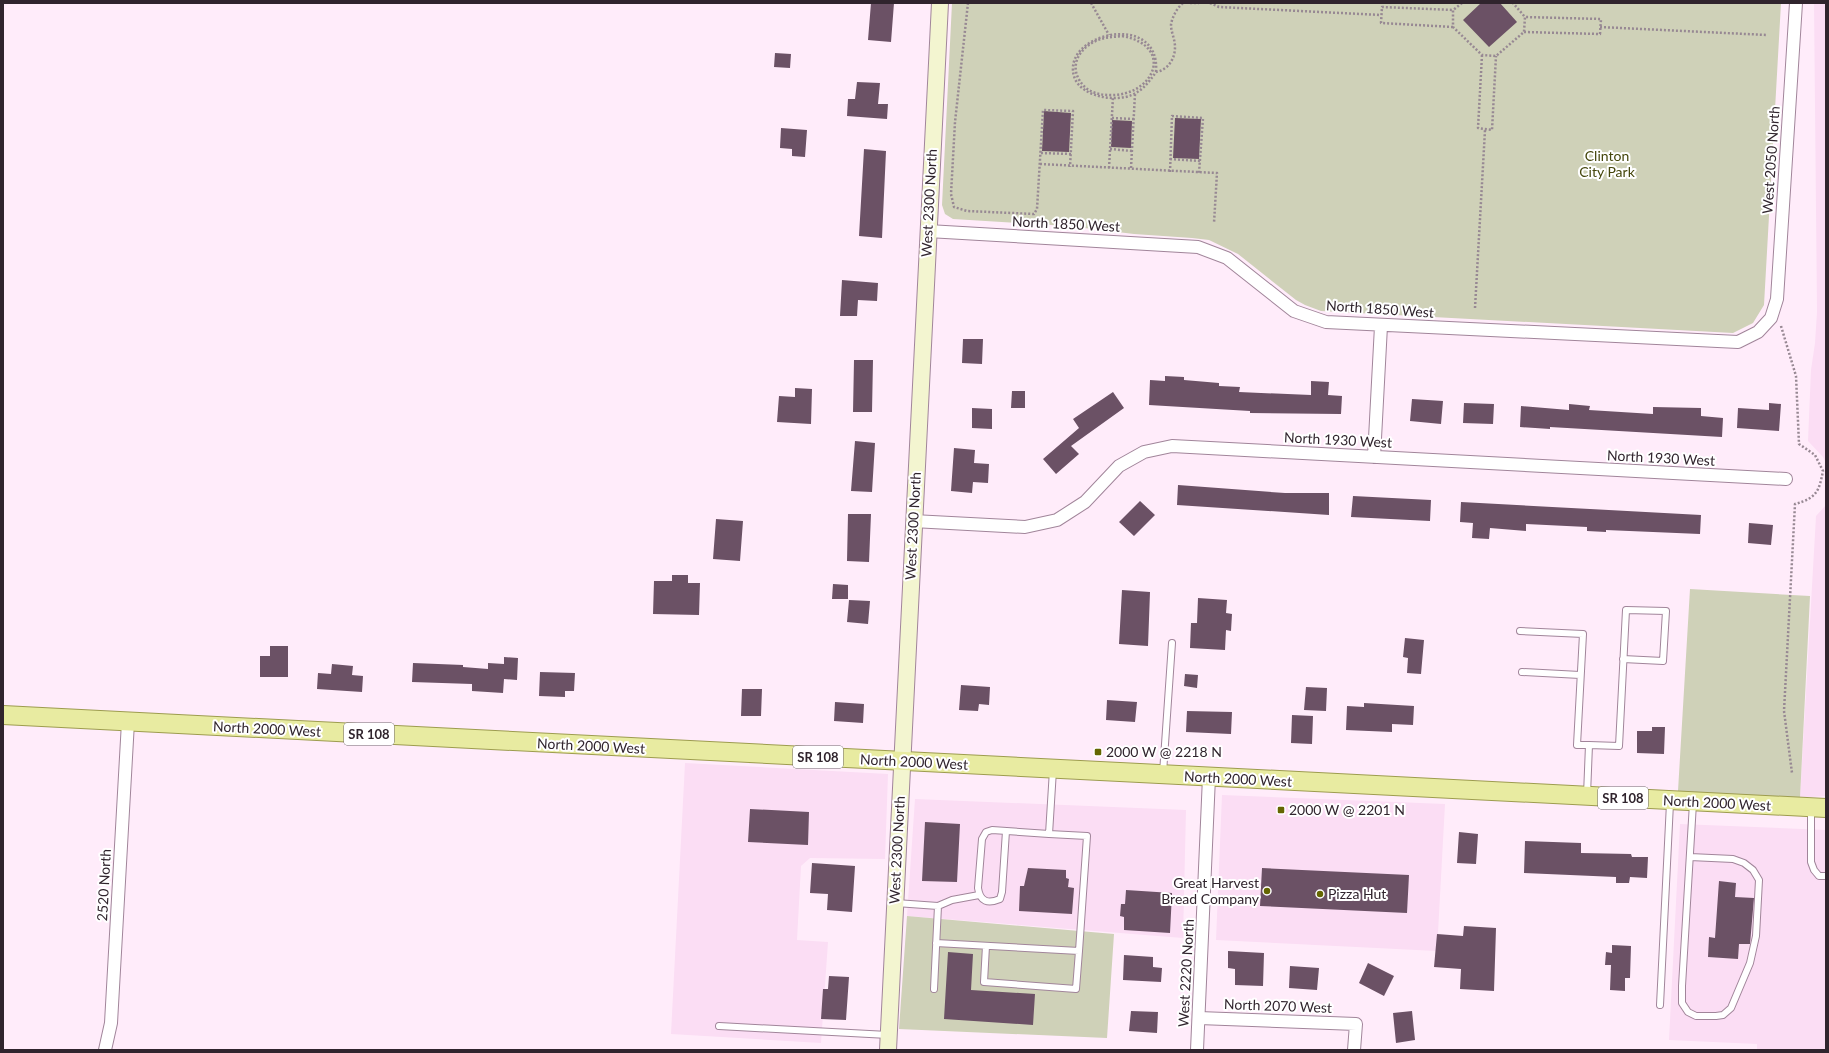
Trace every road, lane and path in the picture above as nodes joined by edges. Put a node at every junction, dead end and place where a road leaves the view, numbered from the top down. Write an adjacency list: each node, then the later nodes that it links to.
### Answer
1 (940, 3): 41 (street, West 2300 North)
2 (968, 3): 34 (path)
3 (1091, 3): 17 (path)
4 (1184, 3): 22 (path)
5 (1190, 3): 6 (path)
6 (1199, 3)
7 (1210, 3): 12 (path)
8 (1462, 3): 11 (path)
9 (1513, 3): 13 (path)
10 (1796, 3): 43 (street, West 2050 North)
11 (1454, 10): 12 (path); 15 (path)
12 (1381, 15): 15 (path)
13 (1525, 17): 14 (path); 16 (path)
14 (1600, 26): 16 (path); 18 (path)
15 (1453, 27): 20 (path)
16 (1524, 32): 21 (path)
17 (1109, 35): 22 (path); 24 (path)
18 (1767, 35)
19 (1135, 39): 19 (path)
20 (1482, 55): 21 (path); 27 (path)
21 (1496, 56): 27 (path)
22 (1156, 72): 23 (path)
23 (1135, 93): 24 (path); 26 (path)
24 (1113, 97): 25 (path)
25 (1112, 118): 26 (path); 28 (path)
26 (1134, 120): 29 (path)
27 (1485, 130): 42 (path)
28 (1110, 149): 29 (path); 36 (path)
29 (1132, 151): 37 (path)
30 (1041, 153): 31 (path); 31 (path); 34 (path)
31 (1071, 154): 35 (path)
32 (1170, 160): 33 (path); 33 (path); 38 (path)
33 (1200, 161): 39 (path)
34 (1040, 164): 35 (path)
35 (1070, 167): 36 (path)
36 (1109, 168): 37 (path)
37 (1132, 168): 38 (path)
38 (1170, 172): 39 (path)
39 (1199, 173): 40 (path)
40 (1214, 223)
41 (928, 231): 44 (street, North 1850 West); 48 (street, West 2300 North)
42 (1475, 308)
43 (1771, 318): 44 (street, North 1850 West)
44 (1381, 326): 46 (street)
45 (1781, 326): 59 (path)
46 (1374, 457): 47 (street, North 1930 West); 48 (street, North 1930 West)
47 (1786, 479)
48 (913, 521): 57 (street, West 2300 North)
49 (1520, 631): 53 (lane)
50 (1172, 643): 60 (lane)
51 (1624, 659): 51 (lane); 56 (lane)
52 (1522, 672): 53 (lane)
53 (1580, 675): 56 (lane)
54 (3, 715): 55 (main road, North 2000 West / SR 108)
55 (128, 722): 57 (main road, North 2000 West / SR 108); 81 (street, 2520 North)
56 (1589, 745): 62 (lane)
57 (901, 762): 58 (main road, North 2000 West / SR 108); 71 (street, West 2300 North)
58 (1053, 770): 60 (main road, North 2000 West / SR 108); 67 (lane)
59 (1792, 773)
60 (1163, 775): 61 (main road, North 2000 West / SR 108)
61 (1210, 777): 62 (main road, North 2000 West / SR 108); 78 (street, West 2220 North)
62 (1587, 796): 63 (main road, North 2000 West / SR 108)
63 (1670, 800): 64 (main road, North 2000 West / SR 108); 77 (lane)
64 (1694, 802): 65 (main road, North 2000 West / SR 108); 68 (lane)
65 (1819, 808): 69 (lane)
66 (1006, 831): 67 (lane); 70 (lane); 70 (lane)
67 (1049, 834): 75 (lane)
68 (1690, 857): 68 (lane)
69 (1826, 876)
70 (979, 896): 72 (lane)
71 (894, 903): 72 (lane); 80 (street, West 2300 North)
72 (938, 906): 73 (lane)
73 (936, 943): 74 (lane); 76 (lane)
74 (986, 946): 75 (lane); 75 (lane)
75 (1079, 951)
76 (934, 989)
77 (1660, 1005)
78 (1199, 1018): 82 (street, West 2220 North); 83 (street, North 2070 West)
79 (719, 1026): 80 (lane)
80 (888, 1042)
81 (105, 1050)
82 (1197, 1050)
83 (1354, 1050)

